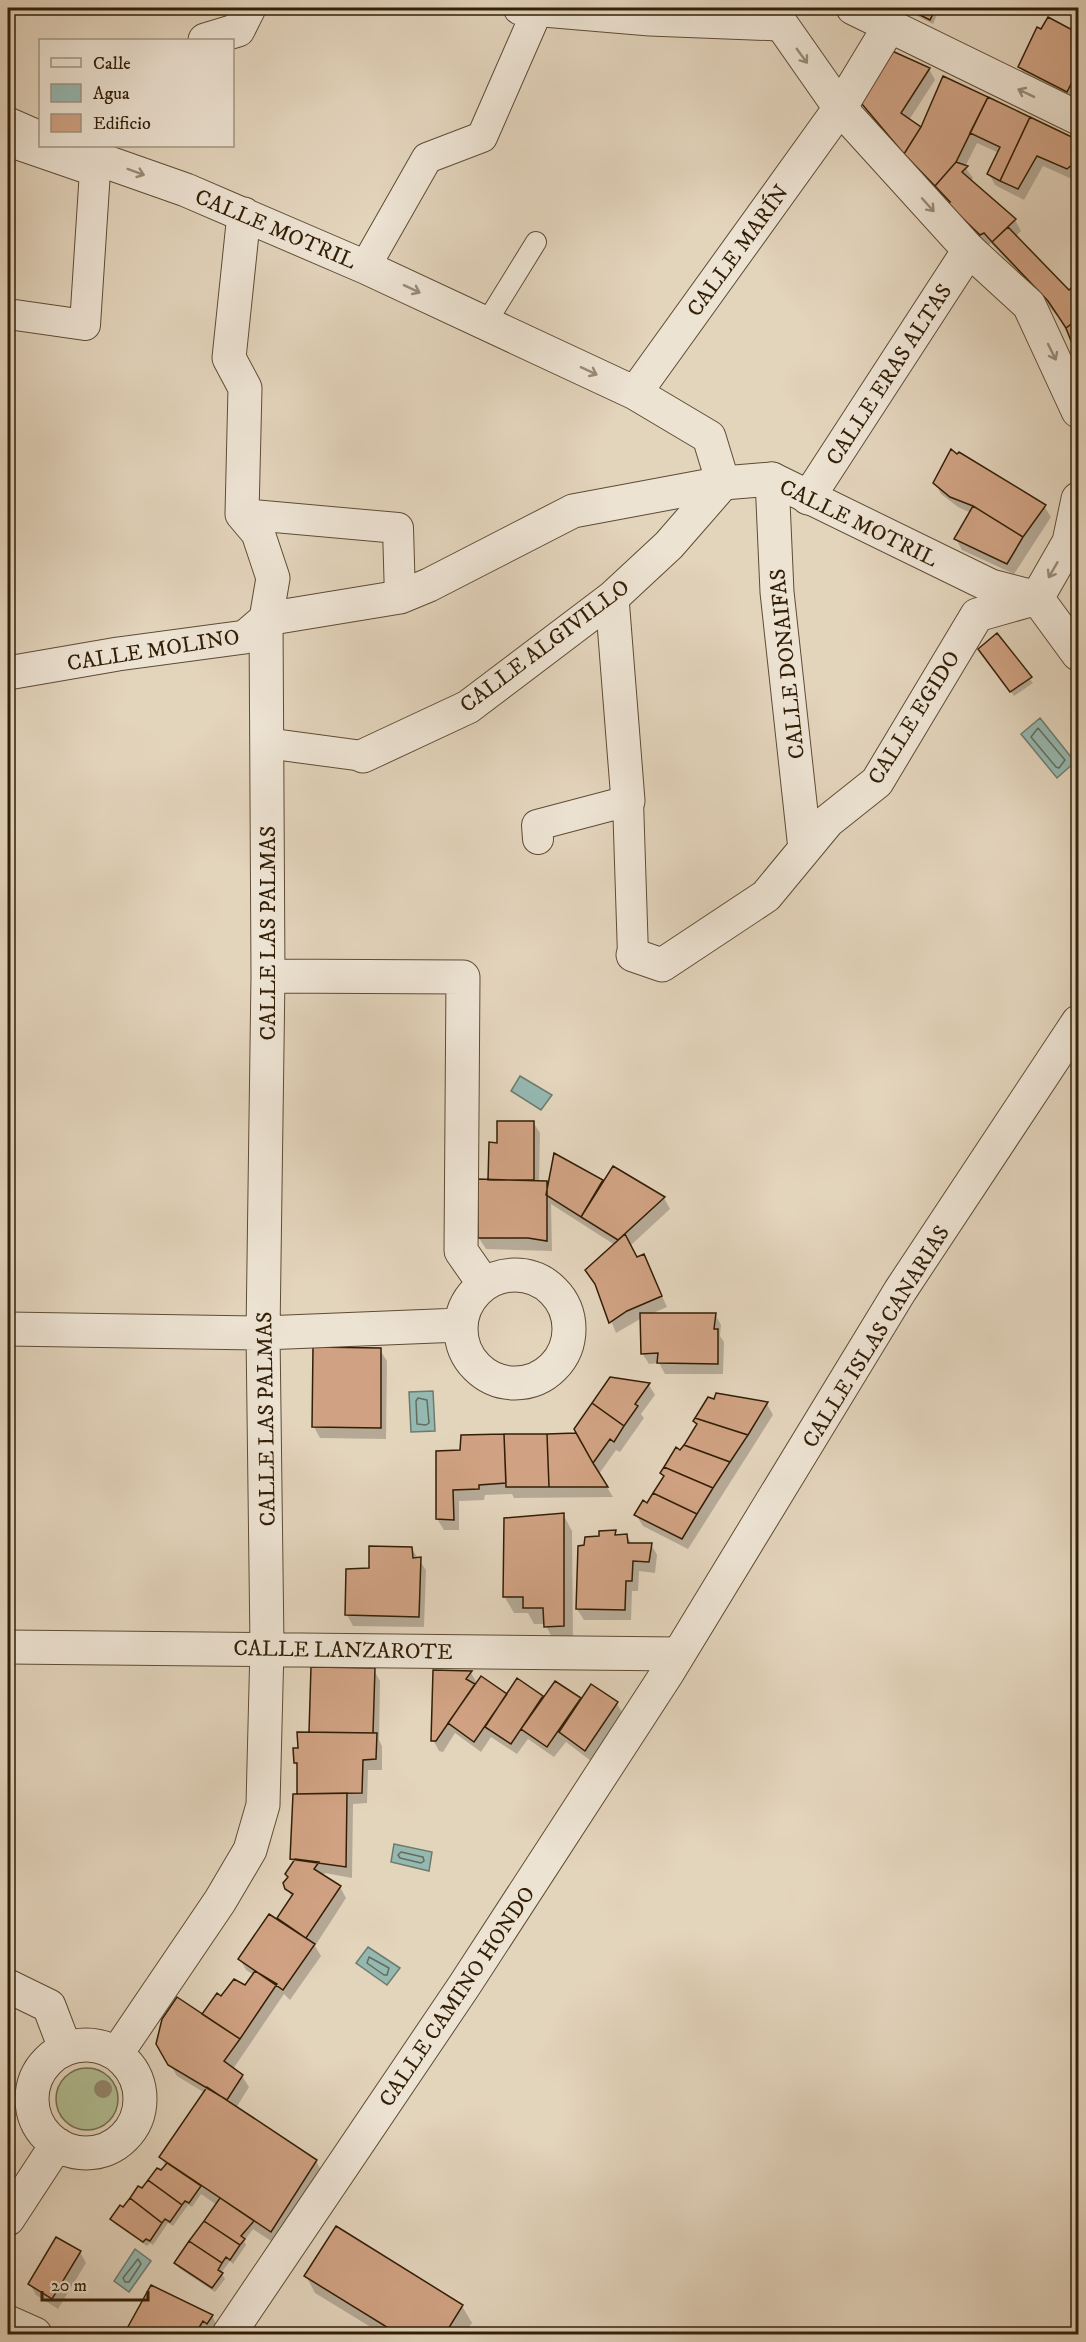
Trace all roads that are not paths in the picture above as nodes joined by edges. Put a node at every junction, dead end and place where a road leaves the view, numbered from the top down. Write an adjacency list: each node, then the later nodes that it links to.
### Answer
1 (249, 8): 6 (street)
2 (529, 8): 4 (street); 16 (street)
3 (853, 8): 5 (street)
4 (774, 16): 7 (street, one-way to 7)
5 (889, 27): 7 (street, CALLE MARÍN); 8 (street, one-way to 5)
6 (208, 39)
7 (840, 108): 15 (street, one-way to 15); 19 (street, CALLE MARÍN)
8 (1077, 113)
9 (8, 124): 10 (street)
10 (39, 138)
11 (8, 141): 17 (street)
12 (64, 147): 13 (street, CALLE MOTRIL, one-way to 13)
13 (244, 214): 16 (street, CALLE MOTRIL); 25 (street)
14 (536, 242): 18 (lane)
15 (969, 250): 20 (street, one-way to 20); 23 (street, CALLE ERAS ALTAS)
16 (366, 267): 18 (street, CALLE MOTRIL, one-way to 18)
17 (8, 314)
18 (486, 323): 19 (street, CALLE MOTRIL, one-way to 19)
19 (635, 393): 22 (street, CALLE MOTRIL)
20 (1078, 411)
21 (772, 479): 22 (street, CALLE MOTRIL); 23 (street, CALLE MOTRIL); 37 (street, CALLE DONAIFAS)
22 (723, 483): 27 (street, CALLE MOLINO); 28 (street, CALLE ALGIVILLO)
23 (808, 498): 29 (street, CALLE MOTRIL)
24 (1078, 499): 26 (street)
25 (242, 514): 27 (street); 30 (street)
26 (1074, 540): 29 (street, one-way to 29)
27 (399, 597): 30 (street, CALLE MOLINO)
28 (612, 598): 34 (street, CALLE ALGIVILLO); 35 (street, CALLE EGIDO)
29 (1037, 598): 31 (street); 37 (street, CALLE EGIDO)
30 (266, 619): 32 (street, CALLE MOLINO); 33 (street)
31 (1078, 654)
32 (8, 673)
33 (266, 743): 34 (street, CALLE ALGIVILLO); 39 (street, CALLE LAS PALMAS)
34 (363, 756)
35 (628, 801): 36 (street); 38 (street, CALLE EGIDO)
36 (538, 839)
37 (805, 849): 38 (street, CALLE EGIDO)
38 (633, 955)
39 (268, 976): 41 (street); 44 (street, CALLE LAS PALMAS)
40 (1078, 1022): 47 (street, CALLE ISLAS CANARIAS)
41 (484, 1284): 42 (street); 42 (street)
42 (460, 1325): 44 (street)
43 (8, 1329): 44 (street)
44 (263, 1333): 46 (street, CALLE LAS PALMAS)
45 (8, 1647): 46 (street, CALLE LANZAROTE)
46 (267, 1647): 47 (street, CALLE LANZAROTE); 50 (street, CALLE LAS PALMAS)
47 (678, 1654): 55 (street, CALLE CAMINO HONDO)
48 (8, 1986): 49 (street)
49 (65, 2048): 50 (street); 51 (street)
50 (117, 2053): 51 (street)
51 (57, 2144): 52 (street)
52 (8, 2219)
53 (8, 2322): 54 (street)
54 (34, 2334)
55 (229, 2334)

